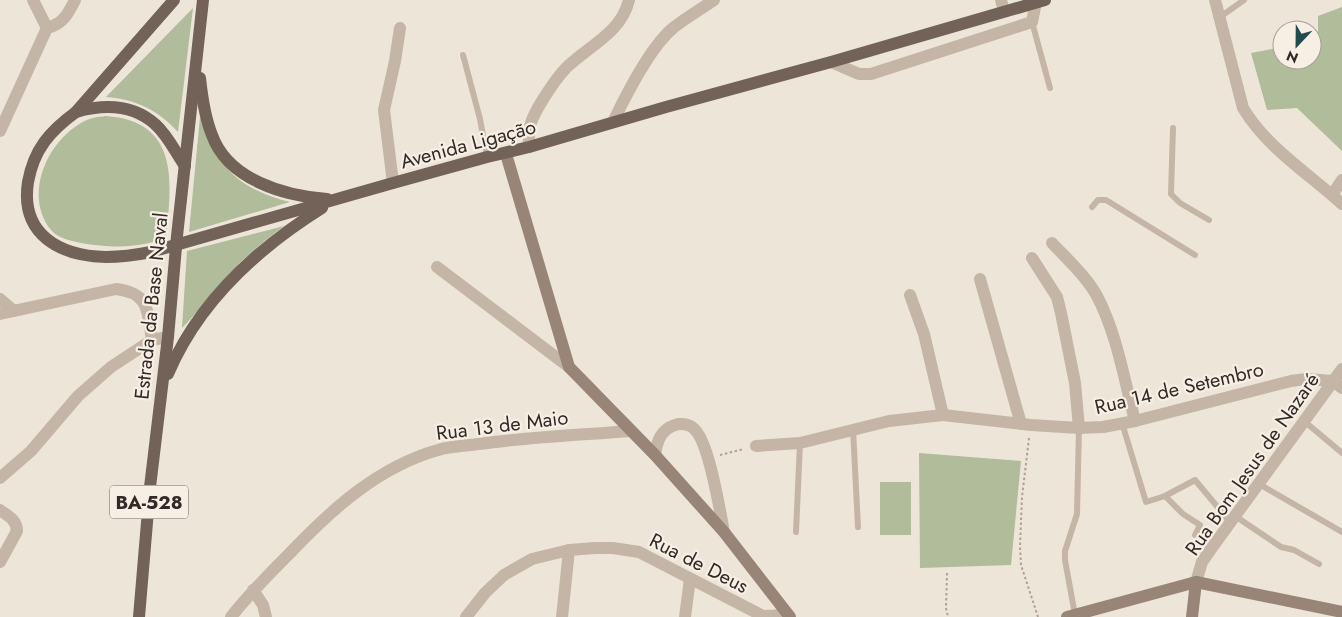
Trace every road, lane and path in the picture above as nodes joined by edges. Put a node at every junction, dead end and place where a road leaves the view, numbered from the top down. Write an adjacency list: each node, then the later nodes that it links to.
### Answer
1 (33, 0): 13 (street)
2 (75, 0): 13 (street)
3 (174, 0): 19 (main road, Avenida Ligação)
4 (203, 0): 16 (main road, Estrada da Base Naval / BA-528)
5 (629, 0): 23 (street)
6 (714, 0): 20 (street)
7 (1215, 0): 11 (street)
8 (1244, 0): 11 (lane)
9 (1040, 1): 10 (main road, Avenida Ligação); 12 (street)
10 (1002, 5): 17 (main road, Avenida Ligação)
11 (1220, 17): 29 (street)
12 (1032, 22): 17 (street); 18 (lane)
13 (47, 28): 22 (street)
14 (400, 28): 28 (street)
15 (463, 55): 25 (lane)
16 (198, 58): 26 (main road, Estrada da Base Naval / BA-528); 30 (main road)
17 (831, 62): 20 (main road, Avenida Ligação)
18 (1050, 88)
19 (76, 112): 26 (main road, Avenida Ligação); 30 (main road, Avenida Ligação)
20 (613, 122): 23 (main road, Avenida Ligação)
21 (1173, 128): 33 (lane)
22 (0, 131)
23 (529, 147): 24 (main road, Avenida Ligação)
24 (506, 154): 25 (main road, Avenida Ligação); 46 (main road)
25 (488, 157): 28 (main road, Avenida Ligação)
26 (185, 166): 44 (main road, Estrada da Base Naval / BA-528)
27 (1342, 180): 29 (street)
28 (393, 183): 30 (main road, Avenida Ligação)
29 (1332, 195): 31 (street)
30 (337, 199): 43 (main road)
31 (1342, 204)
32 (1092, 208): 35 (lane)
33 (1209, 220)
34 (1052, 243): 52 (street)
35 (1195, 255)
36 (1032, 258): 55 (street)
37 (437, 267): 46 (street)
38 (980, 279): 54 (street)
39 (910, 295): 50 (street)
40 (0, 299): 41 (street)
41 (14, 311): 42 (street); 45 (street)
42 (0, 314)
43 (190, 331): 44 (main road); 49 (main road)
44 (169, 332): 45 (street); 49 (main road, Estrada da Base Naval / BA-528)
45 (152, 340): 63 (street)
46 (569, 367): 57 (main road)
47 (1342, 369): 48 (street, Rua Bom Jesus de Nazaré)
48 (1337, 385): 51 (street, Rua Bom Jesus de Nazaré); 52 (street, Rua 14 de Setembro)
49 (162, 388): 84 (main road, Estrada da Base Naval / BA-528)
50 (943, 415): 54 (street, Rua 14 de Setembro); 56 (street, Rua 14 de Setembro)
51 (1304, 420): 60 (lane); 64 (street, Rua Bom Jesus de Nazaré)
52 (1135, 421): 53 (street, Rua 14 de Setembro)
53 (1122, 423): 55 (street, Rua 14 de Setembro); 65 (lane)
54 (1026, 424): 55 (street, Rua 14 de Setembro); 91 (path)
55 (1079, 428): 83 (lane)
56 (853, 429): 58 (street, Rua 14 de Setembro); 68 (lane)
57 (631, 431): 61 (main road); 79 (street, Rua 13 de Maio)
58 (800, 443): 59 (street, Rua 14 de Setembro); 70 (lane)
59 (756, 446): 62 (path)
60 (1342, 452)
61 (655, 455): 62 (street); 69 (main road)
62 (708, 458): 69 (street)
63 (0, 478)
64 (1259, 484): 67 (street, Rua Bom Jesus de Nazaré); 71 (lane)
65 (1165, 496): 67 (lane); 72 (lane)
66 (0, 510): 74 (street)
67 (1233, 519): 72 (street, Rua Bom Jesus de Nazaré); 75 (lane)
68 (858, 527)
69 (724, 532): 82 (main road)
70 (796, 532)
71 (1342, 532)
72 (1211, 549): 78 (street, Rua Bom Jesus de Nazaré)
73 (569, 550): 77 (street, Rua de Deus); 87 (street, Rua de Deus); 88 (street)
74 (0, 562)
75 (1319, 564)
76 (947, 573): 90 (path)
77 (690, 579): 82 (street, Rua de Deus); 89 (street)
78 (1196, 582): 80 (main road); 83 (main road); 92 (main road)
79 (253, 590): 85 (street, Rua 13 de Maio); 86 (street)
80 (1323, 612): 81 (main road)
81 (1342, 612)
82 (789, 616)
83 (1071, 616)
84 (139, 617)
85 (231, 617)
86 (266, 617)
87 (466, 617)
88 (562, 617)
89 (685, 617)
90 (948, 617)
91 (1038, 617)
92 (1192, 617)

